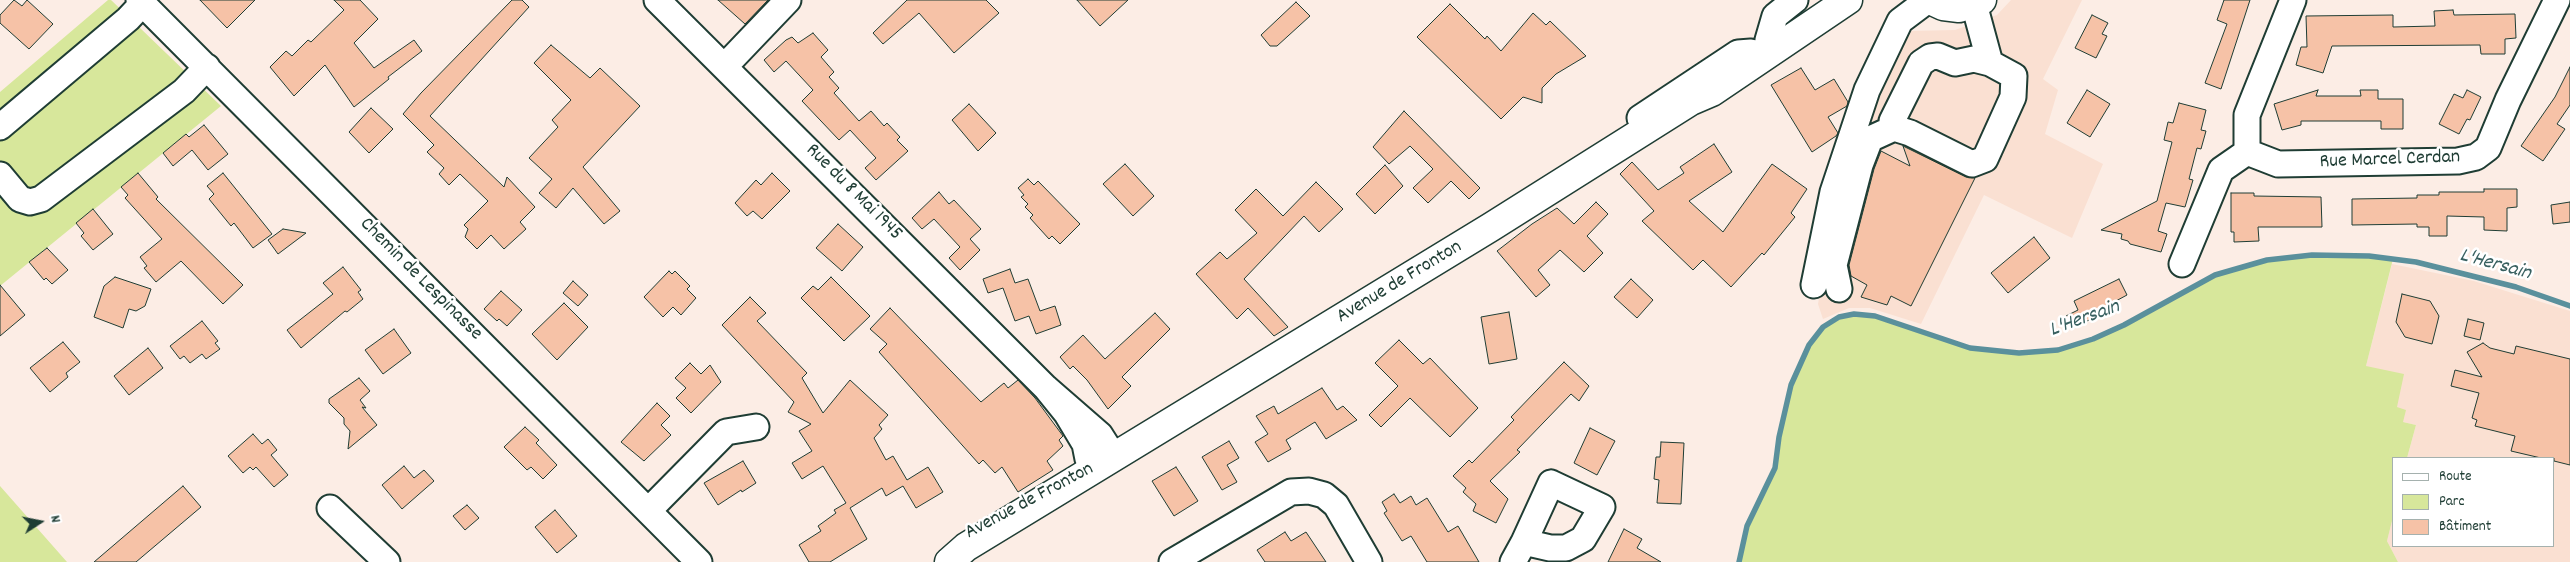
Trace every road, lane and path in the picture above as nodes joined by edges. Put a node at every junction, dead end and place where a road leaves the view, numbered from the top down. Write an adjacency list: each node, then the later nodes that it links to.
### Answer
1 (657, 0): 13 (street, Rue du 8 Mai 1945)
2 (788, 0): 13 (street)
3 (1796, 0): 11 (street)
4 (1824, 0): 11 (main road, Avenue de Fronton)
5 (1848, 0): 15 (main road, Avenue de Fronton)
6 (1929, 0): 10 (main road); 21 (street)
7 (2293, 0): 18 (street)
8 (2556, 0): 18 (street, Rue Marcel Cerdan)
9 (141, 2): 14 (street, Chemin de Lespinasse); 16 (street)
10 (1978, 2): 12 (street)
11 (1760, 46): 15 (main road, Avenue de Fronton); 24 (street)
12 (1990, 63): 17 (street); 17 (street)
13 (725, 66): 24 (street, Rue du 8 Mai 1945)
14 (207, 67): 19 (street); 26 (street, Chemin de Lespinasse)
15 (1687, 103): 24 (main road, Avenue de Fronton)
16 (0, 127)
17 (1894, 128): 22 (street)
18 (2247, 152): 20 (street)
19 (0, 176)
20 (2182, 264)
21 (1814, 285)
22 (1838, 290)
23 (756, 427): 26 (street)
24 (1101, 456): 29 (main road, Avenue de Fronton); 30 (main road, Avenue de Fronton)
25 (330, 508): 27 (street)
26 (649, 510): 28 (street, Chemin de Lespinasse)
27 (387, 562)
28 (699, 562)
29 (931, 562)
30 (949, 562)
31 (1172, 562): 32 (street)
32 (1369, 562)

